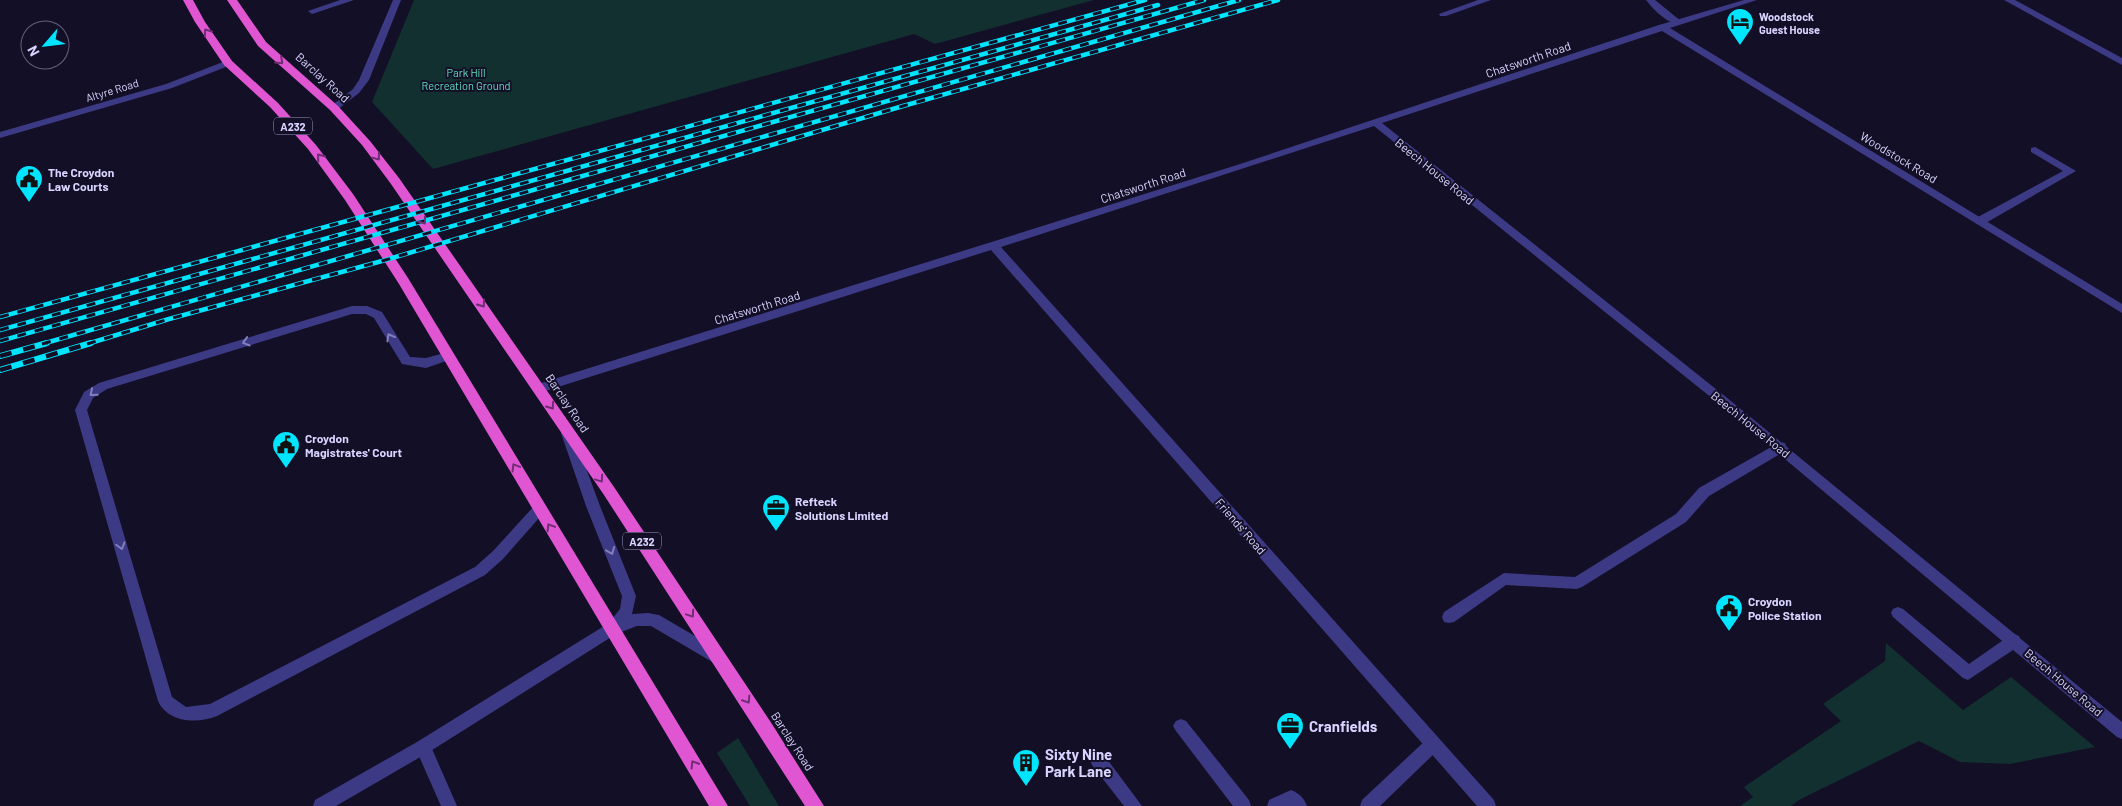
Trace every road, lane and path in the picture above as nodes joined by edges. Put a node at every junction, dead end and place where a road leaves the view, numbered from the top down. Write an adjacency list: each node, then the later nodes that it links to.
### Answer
1 (188, 0): 14 (highway, A232, one-way to 1)
2 (232, 0): 15 (highway, Barclay Road / A232, one-way to 15)
3 (350, 0): 9 (street)
4 (397, 0): 15 (street)
5 (1487, 0): 10 (street)
6 (1650, 0): 11 (street)
7 (1753, 0): 11 (street, Chatsworth Road)
8 (2008, 0): 13 (street)
9 (312, 11)
10 (1444, 14)
11 (1677, 22): 12 (street, Chatsworth Road)
12 (1662, 27): 16 (street, Chatsworth Road); 19 (street, Woodstock Road)
13 (2122, 62)
14 (228, 63): 17 (street, Altyre Road); 22 (highway, A232, one-way to 14)
15 (334, 108): 23 (highway, Barclay Road / A232, one-way to 23)
16 (1376, 123): 20 (street, Chatsworth Road); 25 (street, Beech House Road)
17 (0, 135)
18 (2035, 150): 19 (street)
19 (1980, 222): 21 (street, Woodstock Road)
20 (994, 247): 23 (street, Chatsworth Road); 34 (street, Friends' Road)
21 (2122, 309)
22 (448, 356): 26 (highway, A232, one-way to 22); 26 (street, one-way to 26)
23 (539, 388): 24 (highway, Barclay Road / A232, one-way to 24)
24 (564, 424): 29 (street, one-way to 29); 31 (highway, Barclay Road / A232, one-way to 31)
25 (1780, 447): 28 (street); 30 (street, Beech House Road)
26 (540, 509): 29 (highway, A232, one-way to 26)
27 (1898, 613): 30 (street)
28 (1449, 617)
29 (611, 629): 31 (street); 35 (street); 39 (highway, A232, one-way to 29)
30 (2014, 641): 33 (street, Beech House Road)
31 (721, 659): 40 (highway, Barclay Road / A232, one-way to 40)
32 (1181, 726): 42 (street)
33 (2122, 732)
34 (1433, 744): 45 (street); 46 (street, Friends' Road)
35 (424, 747): 37 (street); 38 (street)
36 (1098, 760): 41 (street)
37 (321, 806)
38 (450, 806)
39 (719, 806)
40 (815, 806)
41 (1134, 806)
42 (1243, 806)
43 (1276, 806): 44 (street)
44 (1299, 806)
45 (1368, 806)
46 (1488, 806)

